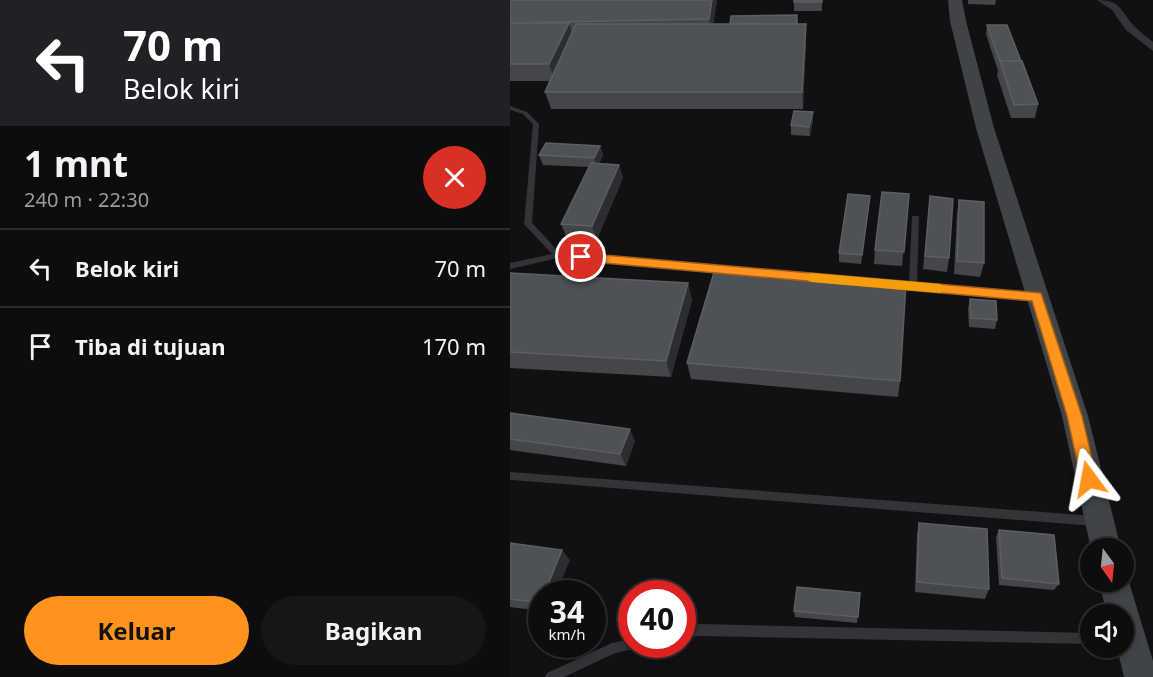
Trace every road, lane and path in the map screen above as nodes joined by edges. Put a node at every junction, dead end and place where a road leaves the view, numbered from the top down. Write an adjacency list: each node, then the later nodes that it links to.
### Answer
1 (956, 0): 11 (street)
2 (1102, 0): 3 (street)
3 (1153, 48)
4 (510, 108): 6 (lane)
5 (915, 219): 10 (lane)
6 (558, 255): 7 (lane); 8 (lane)
7 (510, 266)
8 (735, 271)
9 (890, 285): 10 (lane)
10 (913, 287): 11 (lane)
11 (1037, 297): 13 (street)
12 (512, 476): 13 (lane)
13 (1098, 521): 14 (street)
14 (1103, 538)
15 (696, 631): 16 (lane)
16 (1080, 639)
17 (618, 648): 19 (lane)
18 (1134, 656): 20 (street)
19 (551, 677)
20 (1141, 677)

